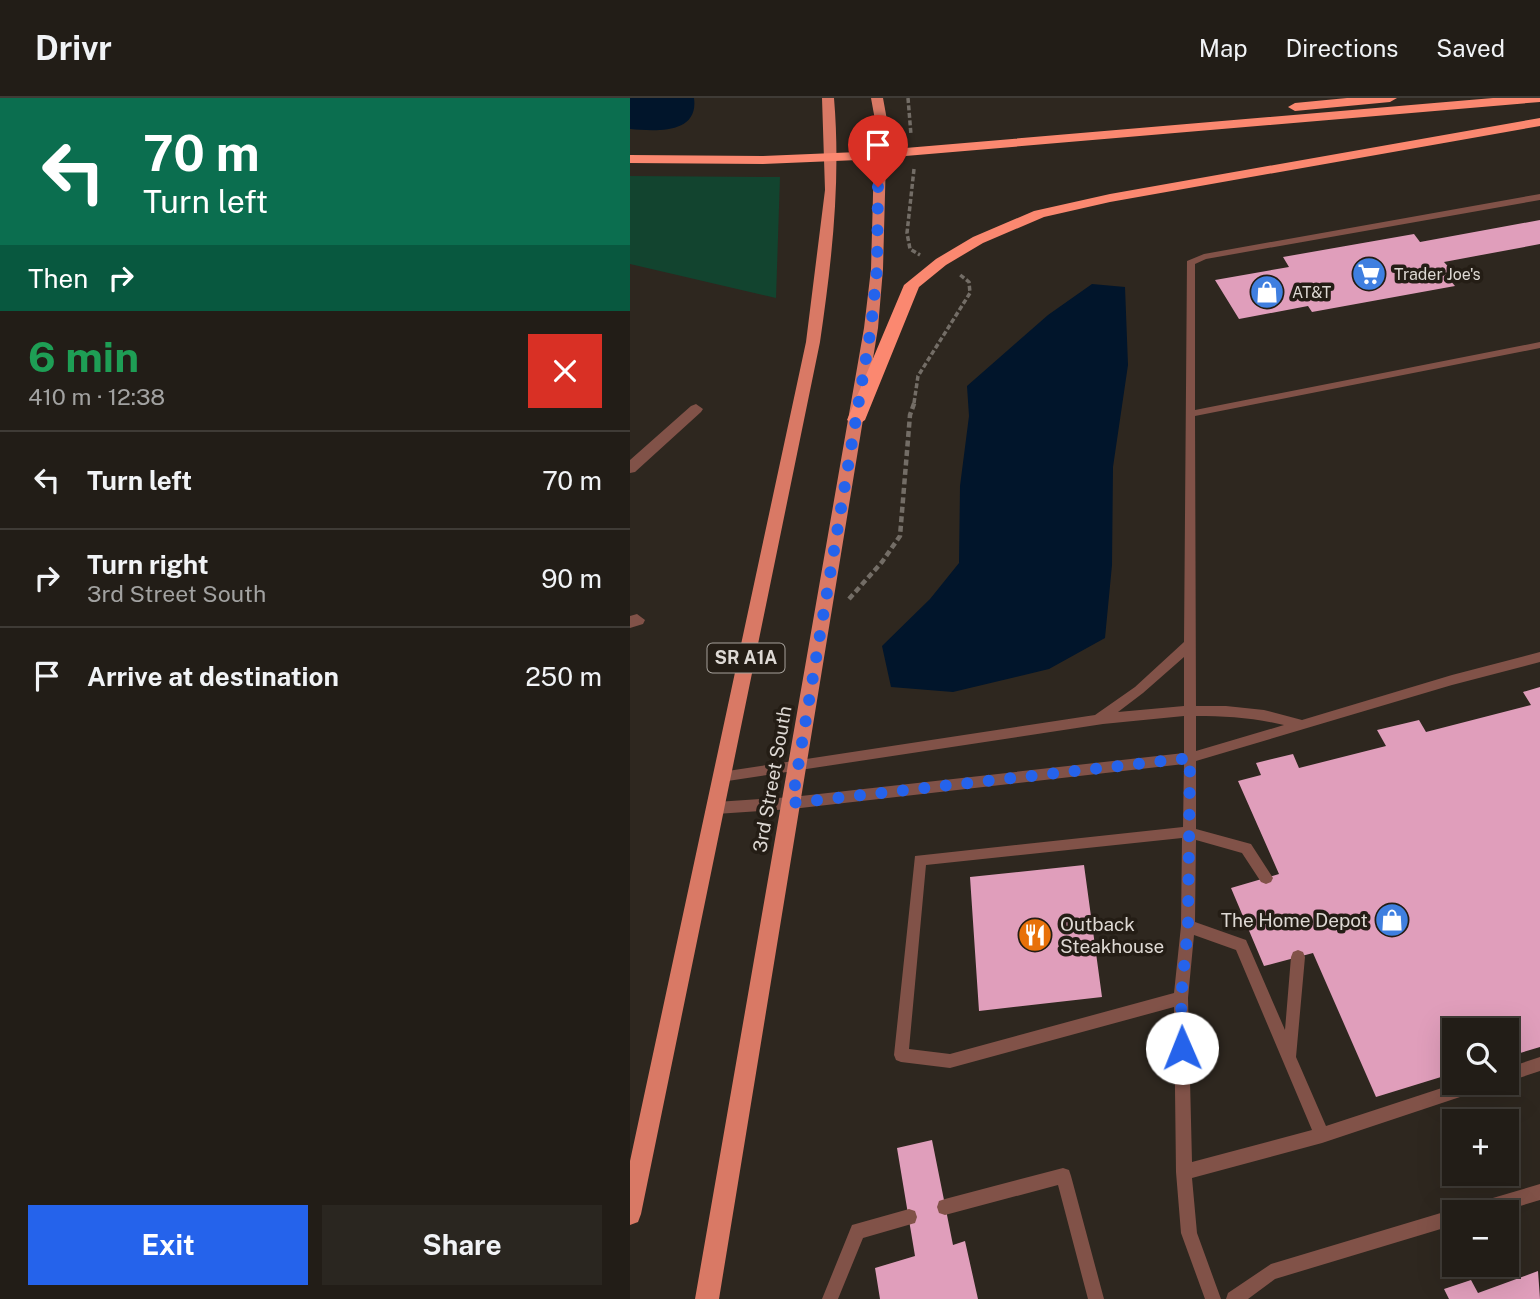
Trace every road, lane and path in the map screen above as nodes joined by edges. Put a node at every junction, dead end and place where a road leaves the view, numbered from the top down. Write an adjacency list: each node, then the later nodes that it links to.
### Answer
1 (828, 98): 28 (main road, SR A1A)
2 (877, 98): 18 (main road, 3rd Street South)
3 (908, 98): 7 (path)
4 (1390, 98): 9 (highway)
5 (1540, 99): 9 (highway)
6 (1540, 122): 14 (highway)
7 (912, 143)
8 (630, 144): 10 (highway)
9 (942, 144): 10 (highway)
10 (762, 154): 11 (highway)
11 (630, 159)
12 (914, 168): 14 (path)
13 (1540, 197): 17 (lane)
14 (941, 262): 18 (highway); 20 (path)
15 (1540, 345): 17 (lane)
16 (696, 409): 19 (street)
17 (1190, 414): 21 (lane)
18 (856, 420): 27 (main road, 3rd Street South)
19 (630, 467)
20 (846, 603)
21 (1189, 645): 23 (lane); 24 (lane)
22 (1540, 657): 25 (lane)
23 (1190, 712): 24 (lane); 25 (lane); 26 (lane)
24 (1097, 720): 27 (lane)
25 (1298, 724): 26 (lane)
26 (1190, 758): 29 (lane); 31 (lane)
27 (798, 766): 28 (lane); 29 (main road, 3rd Street South)
28 (720, 777): 30 (main road, SR A1A)
29 (792, 803): 30 (lane); 48 (main road, 3rd Street South)
30 (716, 808): 45 (main road, SR A1A)
31 (1187, 832): 32 (lane); 33 (lane); 35 (lane)
32 (1266, 878)
33 (1188, 926): 35 (lane); 36 (lane)
34 (1298, 957): 36 (lane)
35 (1181, 998): 41 (lane)
36 (1290, 1059): 40 (lane)
37 (1540, 1064): 38 (lane)
38 (1519, 1071)
39 (1445, 1095): 40 (lane)
40 (1322, 1135): 41 (lane)
41 (1184, 1172): 51 (lane)
42 (1540, 1192): 43 (lane)
43 (1513, 1200)
44 (945, 1207): 50 (lane)
45 (630, 1214)
46 (909, 1217): 49 (lane)
47 (1442, 1221): 52 (lane)
48 (707, 1299)
49 (830, 1299)
50 (1096, 1299)
51 (1213, 1299)
52 (1234, 1299)

